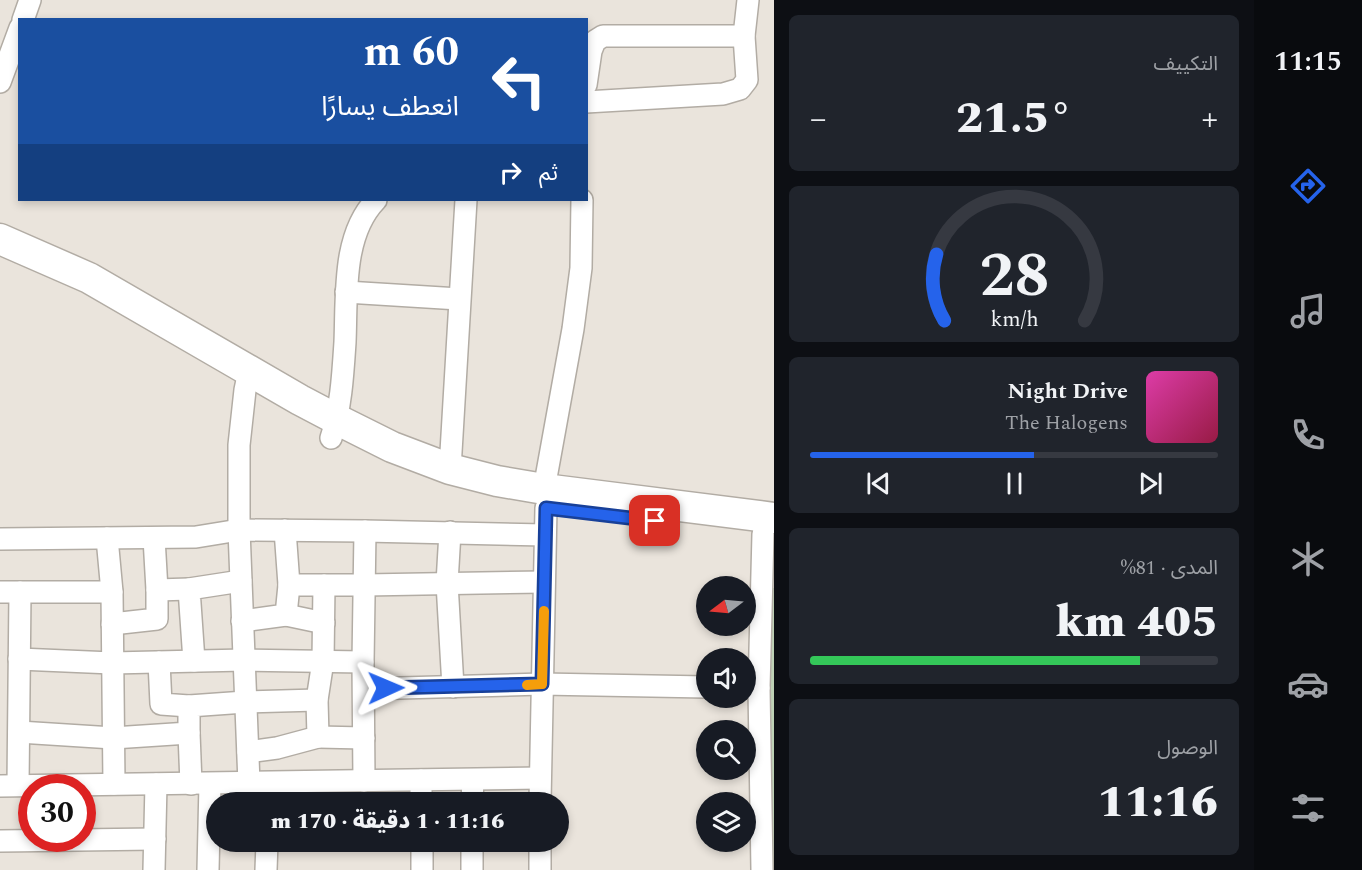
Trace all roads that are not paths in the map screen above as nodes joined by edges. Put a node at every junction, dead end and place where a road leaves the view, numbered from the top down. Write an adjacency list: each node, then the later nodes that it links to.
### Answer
1 (30, 0): 3 (street)
2 (748, 0): 5 (street)
3 (24, 18)
4 (18, 33): 7 (street)
5 (744, 36): 6 (street); 8 (street)
6 (588, 71)
7 (0, 82)
8 (588, 102)
9 (375, 201): 14 (street)
10 (466, 201): 15 (street)
11 (582, 201): 19 (street)
12 (0, 239): 16 (main road)
13 (0, 260): 16 (main road)
14 (346, 292): 15 (street); 17 (street)
15 (459, 299): 18 (street)
16 (247, 381): 17 (main road); 21 (street)
17 (334, 429): 18 (main road); 19 (main road)
18 (450, 469): 19 (main road)
19 (545, 511): 20 (main road); 24 (street); 29 (street)
20 (770, 528): 44 (street)
21 (238, 530): 22 (street); 26 (street); 28 (street)
22 (285, 530): 23 (street); 31 (street)
23 (365, 531): 24 (street); 33 (street)
24 (450, 532): 30 (street)
25 (106, 538): 26 (street); 27 (street); 37 (street)
26 (154, 538): 34 (street)
27 (0, 539)
28 (241, 581): 35 (street); 41 (street)
29 (544, 582): 30 (street); 52 (street)
30 (447, 583): 33 (street); 53 (street)
31 (289, 585): 32 (street); 38 (street)
32 (324, 585): 33 (street); 42 (street)
33 (364, 585): 50 (street)
34 (157, 590): 35 (street); 40 (street)
35 (189, 590): 39 (street)
36 (10, 592): 37 (street); 45 (street)
37 (112, 592): 43 (street)
38 (286, 615): 41 (street); 42 (street)
39 (191, 617): 40 (street); 47 (street)
40 (157, 619): 43 (street)
41 (242, 621): 46 (street)
42 (324, 623): 48 (street)
43 (112, 624): 51 (street)
44 (756, 652)
45 (19, 659): 51 (street); 61 (street)
46 (244, 660): 47 (street); 48 (street); 57 (street)
47 (194, 661): 49 (street)
48 (323, 661): 50 (street); 56 (street)
49 (159, 662): 51 (street); 58 (street)
50 (363, 662): 55 (street)
51 (112, 663): 65 (street)
52 (542, 684): 53 (street); 54 (street); 68 (street)
53 (453, 687): 55 (street)
54 (696, 687)
55 (364, 689): 66 (street)
56 (318, 700): 57 (street); 64 (street)
57 (245, 702): 59 (street); 67 (street)
58 (161, 704): 59 (street); 63 (street)
59 (189, 706): 62 (street)
60 (753, 708): 92 (street)
61 (19, 732): 65 (street); 75 (street)
62 (189, 733): 63 (street); 74 (street)
63 (156, 735): 65 (street)
64 (318, 737): 66 (street); 67 (street)
65 (113, 738): 72 (street)
66 (364, 738): 71 (street)
67 (248, 752): 76 (street)
68 (540, 778): 70 (street); 79 (street)
69 (421, 780): 70 (street); 71 (street); 77 (street)
70 (473, 780): 78 (street)
71 (364, 781): 76 (street)
72 (114, 784): 73 (street); 75 (street)
73 (156, 784): 74 (street); 80 (street)
74 (201, 784): 76 (street); 87 (street)
75 (9, 786)
76 (262, 789)
77 (421, 792)
78 (472, 792)
79 (540, 792)
80 (155, 839): 81 (street); 86 (street)
81 (0, 841)
82 (267, 852): 88 (street)
83 (422, 852): 89 (street)
84 (472, 852): 90 (street)
85 (540, 852): 91 (street)
86 (154, 870)
87 (208, 870)
88 (266, 870)
89 (422, 870)
90 (472, 870)
91 (540, 870)
92 (762, 870)

